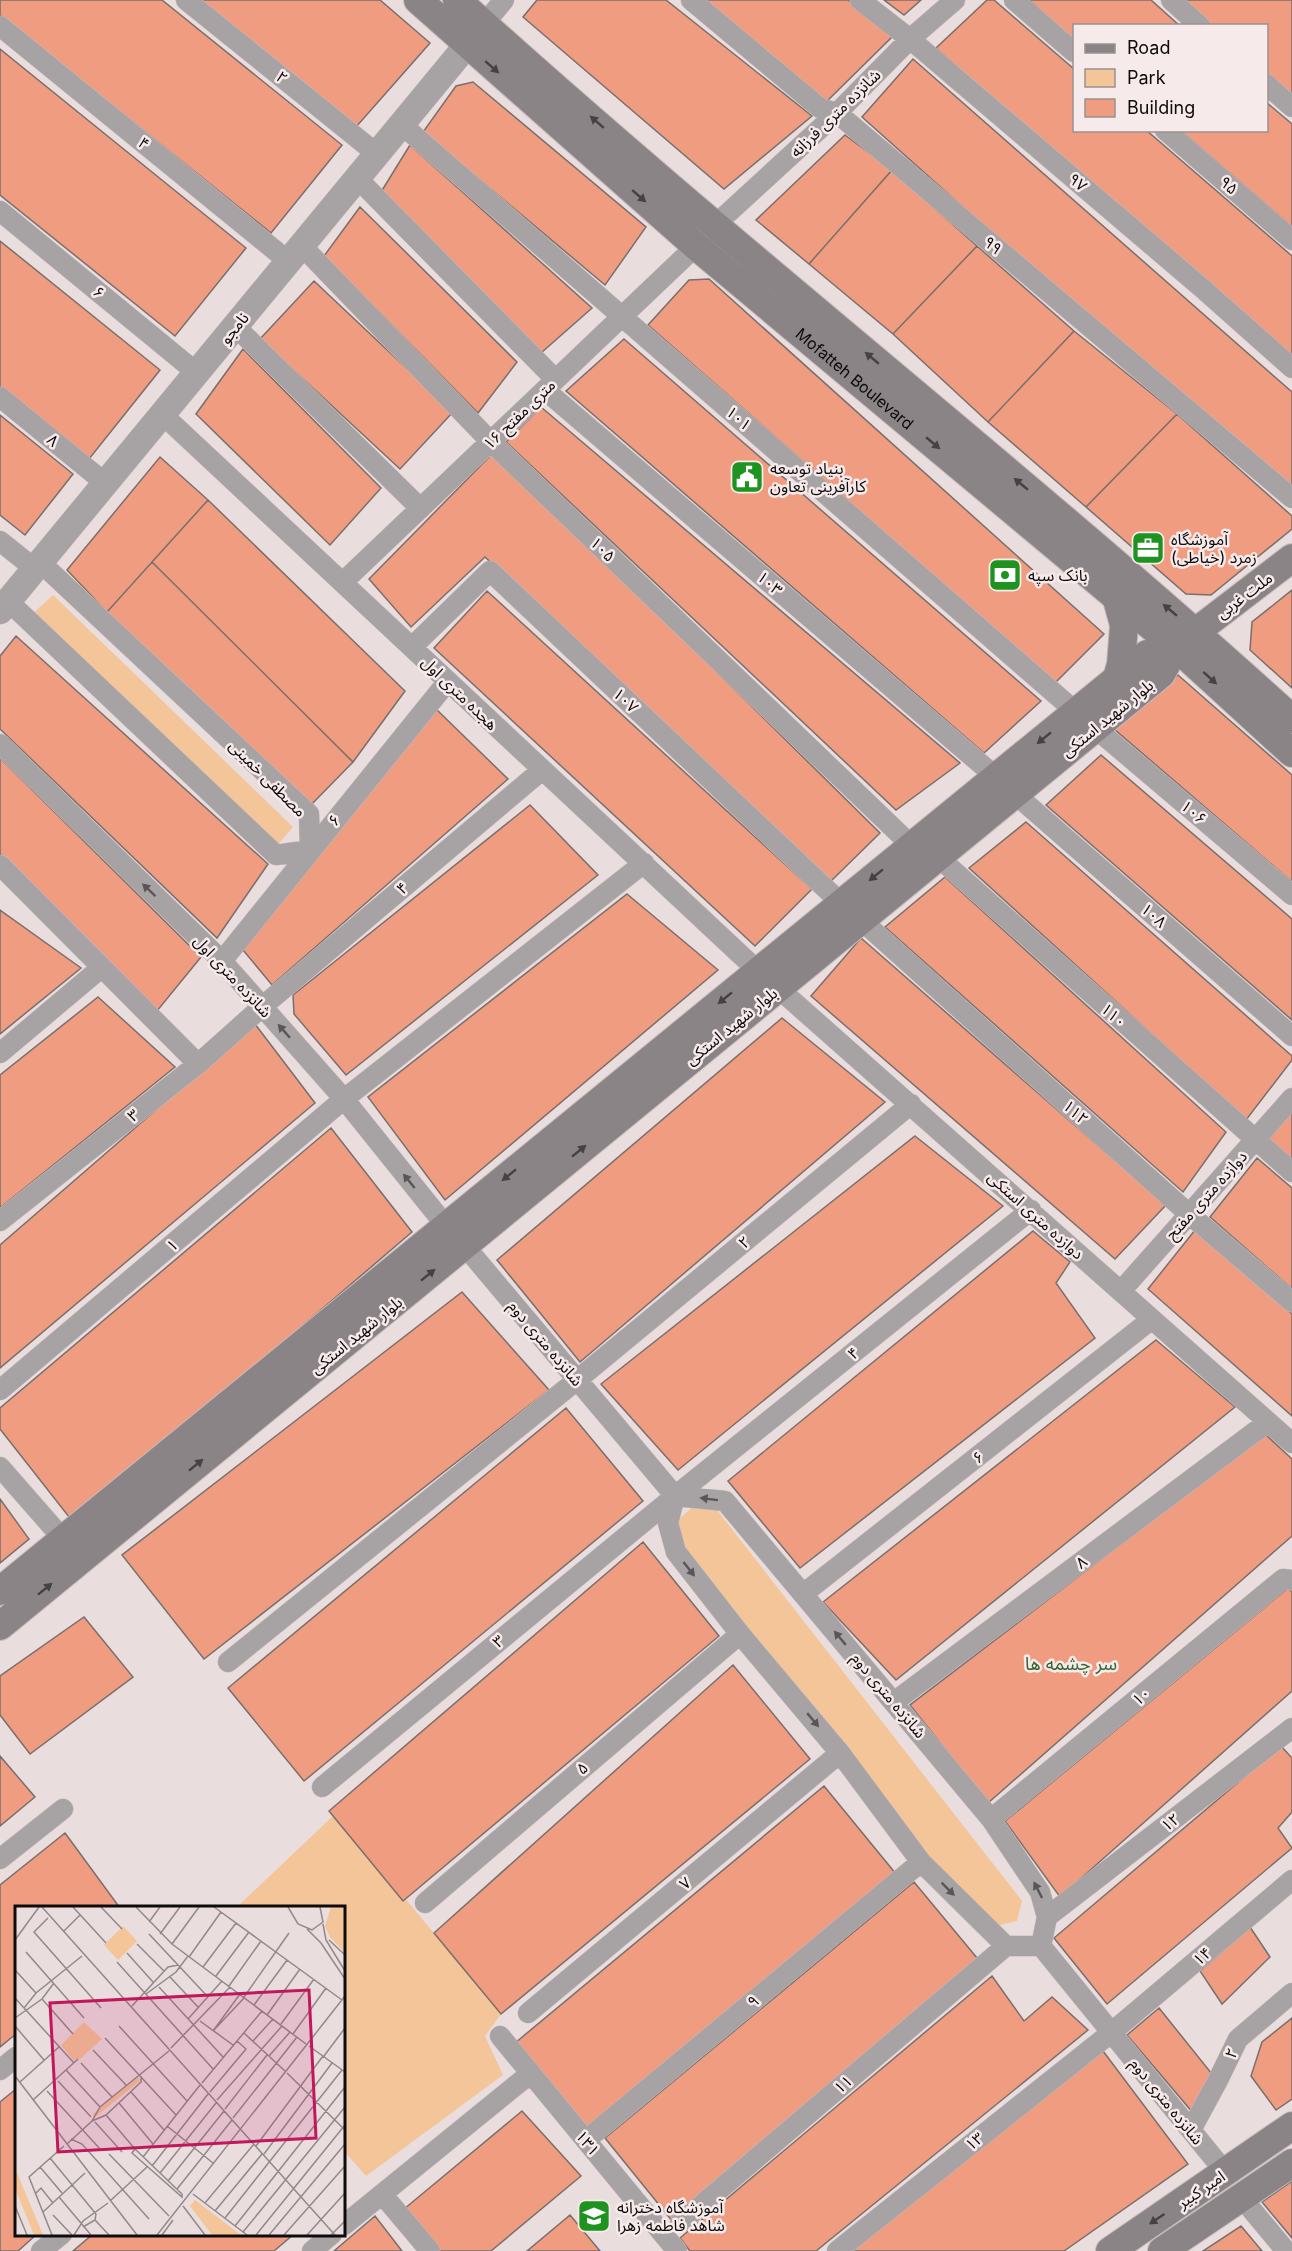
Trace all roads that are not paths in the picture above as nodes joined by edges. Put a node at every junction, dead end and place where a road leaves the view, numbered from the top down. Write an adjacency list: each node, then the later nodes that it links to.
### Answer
1 (186, 0): 20 (street, ۲)
2 (418, 0): 12 (main road, Mofatteh Boulevard)
3 (457, 0): 12 (main road, Mofatteh Boulevard)
4 (504, 0): 12 (street)
5 (691, 0): 17 (street, ۹۹)
6 (860, 0): 13 (street, ۹۷)
7 (956, 0): 13 (street, شانزده متری فرزانه)
8 (1014, 0): 14 (street)
9 (1171, 0): 10 (street)
10 (1198, 24)
11 (0, 26): 26 (street, ۴)
12 (475, 34): 18 (street, نامجو); 23 (main road, Mofatteh Boulevard, one-way to 12); 25 (main road, Mofatteh Boulevard, one-way to 25)
13 (910, 39): 17 (street, شانزده متری فرزانه); 29 (street, ۹۷)
14 (1073, 51)
15 (1268, 86): 16 (street)
16 (1292, 107)
17 (837, 113): 23 (street, شانزده متری فرزانه); 36 (street, ۹۹)
18 (401, 124): 20 (street, نامجو); 27 (street, ۱۰۱)
19 (1167, 132): 24 (street, ۹۵)
20 (377, 154): 21 (street, نامجو)
21 (357, 178): 26 (street, نامجو); 31 (street, ۱۰۳)
22 (0, 211): 30 (street, ۶)
23 (715, 225): 44 (main road, Mofatteh Boulevard, one-way to 23)
24 (1292, 240)
25 (696, 246): 27 (street, ۱۶ متری مفتح); 42 (main road, Mofatteh Boulevard, one-way to 42)
26 (294, 253): 28 (street, نامجو); 34 (street, ۱۰۵)
27 (622, 316): 31 (street, ۱۶ متری مفتح); 49 (street, ۱۰۱)
28 (235, 326): 30 (street, نامجو); 37 (street)
29 (1292, 368)
30 (198, 373): 33 (street, نامجو)
31 (550, 384): 34 (street, ۱۶ متری مفتح); 53 (street, ۱۰۳)
32 (0, 397): 35 (street, ۸)
33 (162, 414): 35 (street, نامجو); 41 (street, هجده متری اول)
34 (490, 441): 37 (street, ۱۶ متری مفتح); 54 (street, ۱۰۵)
35 (105, 483): 40 (street, نامجو)
36 (1292, 498)
37 (420, 508): 41 (street, ۱۶ متری مفتح)
38 (0, 541): 40 (street, مصطفی خمینی)
39 (1292, 558): 44 (main road, ملت غربی)
40 (38, 566): 43 (street, نامجو); 55 (street, مصطفی خمینی)
41 (343, 582): 45 (street, هجده متری اول)
42 (1116, 596): 44 (main road, Mofatteh Boulevard); 46 (main road)
43 (4, 606): 55 (street)
44 (1186, 639): 46 (main road, بلوار شهید استکی); 48 (main road, Mofatteh Boulevard); 49 (main road, بلوار شهید استکی); 51 (main road, Mofatteh Boulevard, one-way to 51)
45 (412, 647): 47 (street, هجده متری اول); 61 (street, ۱۰۷)
46 (1117, 678): 49 (main road, بلوار شهید استکی)
47 (448, 681): 52 (street, هجده متری اول); 55 (street, ۶)
48 (1292, 719)
49 (1085, 720): 53 (main road, بلوار شهید استکی); 60 (street, ۱۰۶)
50 (0, 744): 62 (street, شانزده متری اول, one-way to 50)
51 (1292, 753)
52 (542, 770): 57 (street, هجده متری اول); 65 (street, ۴)
53 (1006, 785): 54 (main road, بلوار شهید استکی); 56 (main road, بلوار شهید استکی); 66 (street, ۱۰۸)
54 (912, 846): 61 (main road, بلوار شهید استکی, one-way to 61)
55 (310, 850): 62 (street, ۶)
56 (938, 857): 61 (main road, بلوار شهید استکی); 72 (street, ۱۱۰)
57 (644, 863): 64 (street, هجده متری اول); 70 (street)
58 (0, 865): 59 (street)
59 (7, 885): 63 (street)
60 (1292, 895)
61 (851, 912): 64 (main road, بلوار شهید استکی); 75 (street, ۱۱۲)
62 (222, 961): 65 (street, شانزده متری اول)
63 (101, 968): 67 (street); 68 (street)
64 (768, 979): 71 (street, دوازده متری استکی); 77 (main road, بلوار شهید استکی)
65 (263, 1006): 68 (street, ۳); 70 (street, شانزده متری اول, one-way to 65)
66 (1292, 1036)
67 (0, 1053)
68 (198, 1064): 76 (street, ۳)
69 (1292, 1098): 72 (street, دوازده متری مفتح)
70 (344, 1099): 77 (street, شانزده متری اول, one-way to 70); 83 (street, ۱)
71 (911, 1104): 74 (street, دوازده متری استکی); 82 (street, ۲)
72 (1254, 1140): 73 (street, ۱۱۰); 75 (street, دوازده متری مفتح)
73 (1292, 1172)
74 (1031, 1210): 78 (street, دوازده متری استکی); 87 (street, ۴)
75 (1190, 1214): 78 (street, دوازده متری مفتح); 79 (street, ۱۱۲)
76 (0, 1221)
77 (455, 1236): 81 (main road, بلوار شهید استکی); 82 (street, شانزده متری دوم)
78 (1121, 1291): 80 (street, دوازده متری استکی)
79 (1292, 1302)
80 (1152, 1319): 84 (street, دوازده متری استکی); 91 (street, ۶)
81 (336, 1333): 88 (main road, بلوار شهید استکی); 92 (main road, بلوار شهید استکی, one-way to 81)
82 (577, 1380): 87 (street, شانزده متری دوم); 94 (street)
83 (0, 1390)
84 (1268, 1422): 85 (street, دوازده متری استکی); 95 (street, ۸)
85 (1292, 1443)
86 (0, 1467): 88 (street)
87 (675, 1496): 91 (street, شانزده متری دوم, one-way to 87); 93 (street, one-way to 93); 98 (street, ۳)
88 (63, 1539): 90 (main road, بلوار شهید استکی)
89 (1292, 1580): 100 (street, ۱۰)
90 (0, 1591)
91 (803, 1594): 95 (street, شانزده متری دوم, one-way to 91)
92 (0, 1626)
93 (740, 1634): 97 (street, one-way to 97); 104 (street, ۵)
94 (228, 1662)
95 (894, 1702): 100 (street, شانزده متری دوم)
96 (1292, 1728): 105 (street, ۱۲)
97 (840, 1753): 102 (street); 109 (street, ۷)
98 (322, 1787)
99 (63, 1809): 101 (street)
100 (991, 1819): 105 (street, شانزده متری دوم, one-way to 100)
101 (0, 1859)
102 (921, 1862): 106 (street, one-way to 106); 117 (street, ۹)
103 (1292, 1880): 110 (street, ۱۴)
104 (424, 1902)
105 (1047, 1917): 107 (street, شانزده متری دوم)
106 (1006, 1946): 107 (street); 122 (street, ۱۱)
107 (1041, 1946): 110 (street, شانزده متری دوم)
108 (1292, 1994): 116 (street, ۲)
109 (528, 2013)
110 (1112, 2032): 116 (street, شانزده متری دوم); 130 (street, ۱۳)
111 (500, 2036): 114 (street, ۱۳۱)
112 (15, 2058): 113 (street)
113 (0, 2070)
114 (531, 2073): 117 (street, ۱۳۱); 120 (street)
115 (1292, 2126): 119 (main road, امیر کبیر)
116 (1191, 2130): 119 (street, شانزده متری دوم)
117 (586, 2140): 129 (street, ۱۳۱)
118 (1292, 2163): 121 (main road, امیر کبیر)
119 (1225, 2172): 131 (main road, امیر کبیر, one-way to 131)
120 (382, 2194): 123 (street); 128 (street)
121 (1242, 2198): 132 (main road, امیر کبیر); 133 (street)
122 (680, 2223)
123 (345, 2224)
124 (61, 2236): 126 (street)
125 (331, 2236): 127 (street)
126 (42, 2251)
127 (312, 2251)
128 (430, 2251)
129 (677, 2251)
130 (837, 2251)
131 (1110, 2251)
132 (1162, 2251)
133 (1286, 2251)

